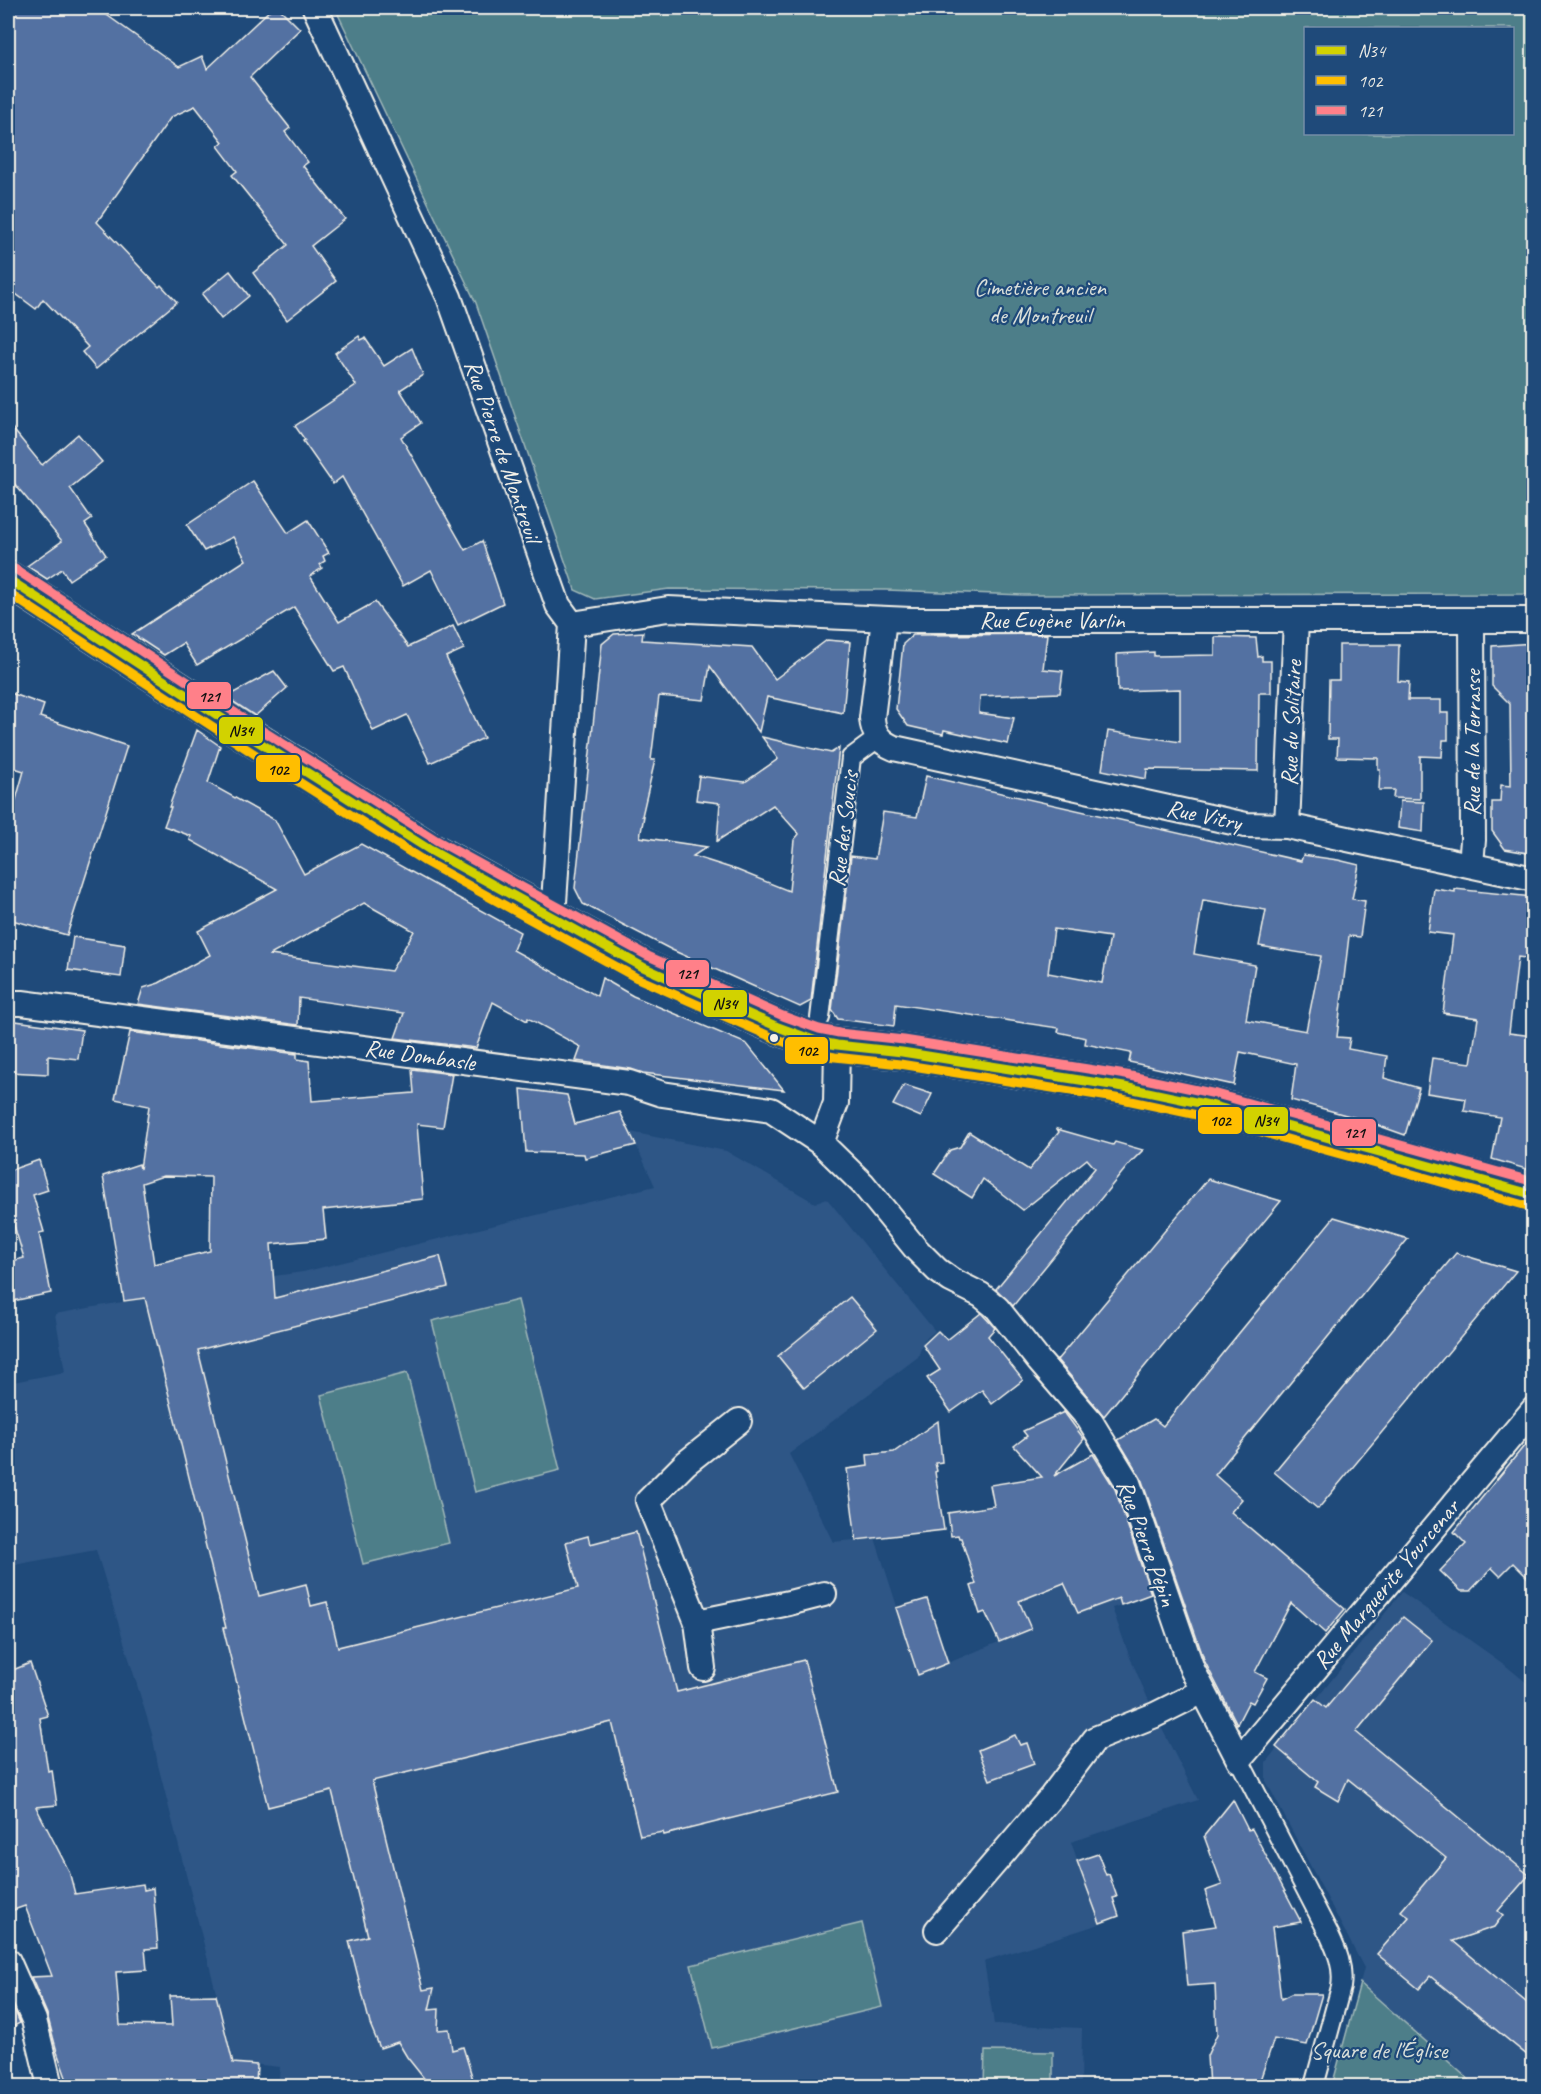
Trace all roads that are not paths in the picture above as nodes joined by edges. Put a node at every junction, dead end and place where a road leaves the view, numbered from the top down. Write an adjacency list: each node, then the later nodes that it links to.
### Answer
1 (315, 8): 7 (street, Rue Pierre de Montreuil)
2 (8, 579): 12 (main road)
3 (884, 619): 4 (street, Rue Eugène Varlin); 7 (street, Rue Eugène Varlin); 8 (street)
4 (1296, 620): 6 (street, Rue Eugène Varlin); 9 (street, Rue du Solitaire)
5 (1533, 620): 6 (street, Rue Eugène Varlin)
6 (1472, 621): 10 (street, Rue de la Terrasse)
7 (572, 624): 12 (street)
8 (878, 738): 9 (street, Rue Vitry); 14 (street, Rue des Soucis)
9 (1287, 826): 10 (street, Rue Vitry)
10 (1471, 865): 11 (street, Rue Vitry)
11 (1533, 879)
12 (553, 918): 15 (main road)
13 (8, 1003): 16 (street, Rue Dombasle)
14 (820, 1018)
15 (837, 1045): 16 (street); 17 (main road)
16 (821, 1143): 23 (street, Rue Pierre Pépin)
17 (1533, 1195)
18 (1533, 1409): 24 (street, Rue Marguerite Yourcenar)
19 (739, 1421): 21 (street)
20 (824, 1594): 21 (street)
21 (697, 1622): 22 (street)
22 (703, 1668)
23 (1203, 1691): 24 (street, Rue Pierre Pépin); 25 (street)
24 (1239, 1760): 28 (street, Rue Pierre Pépin)
25 (937, 1930)
26 (8, 1961): 27 (street)
27 (50, 2086)
28 (1314, 2086)

